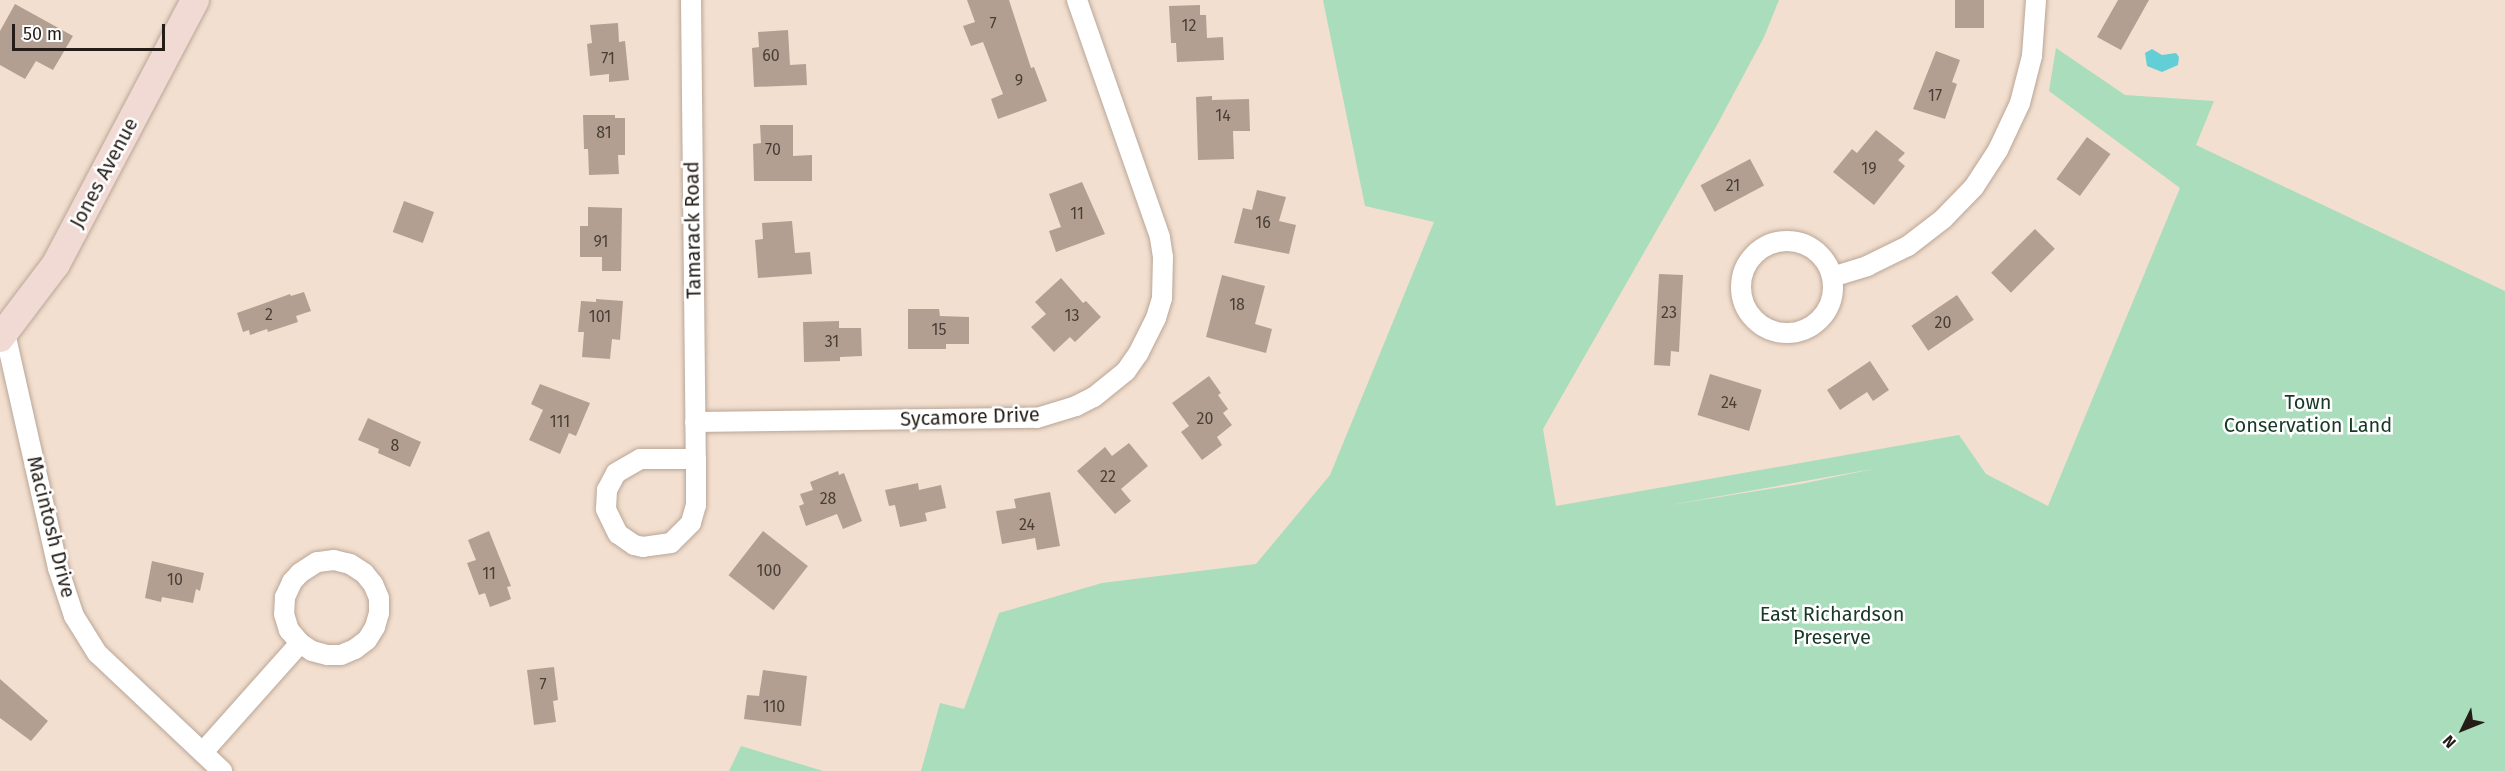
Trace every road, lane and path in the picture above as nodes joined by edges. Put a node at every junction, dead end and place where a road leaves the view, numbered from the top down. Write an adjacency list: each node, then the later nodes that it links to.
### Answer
1 (195, 0): 6 (street, Jones Avenue)
2 (691, 0): 7 (street, Tamarack Road)
3 (1077, 0): 7 (street, Sycamore Drive)
4 (2036, 0): 5 (street)
5 (1832, 277): 5 (street)
6 (3, 336): 10 (street, Macintosh Drive)
7 (695, 422): 8 (street, Tamarack Road)
8 (696, 459): 8 (street, Tamarack Road)
9 (300, 643): 9 (street); 10 (street)
10 (203, 752): 11 (street, Macintosh Drive)
11 (222, 771)

